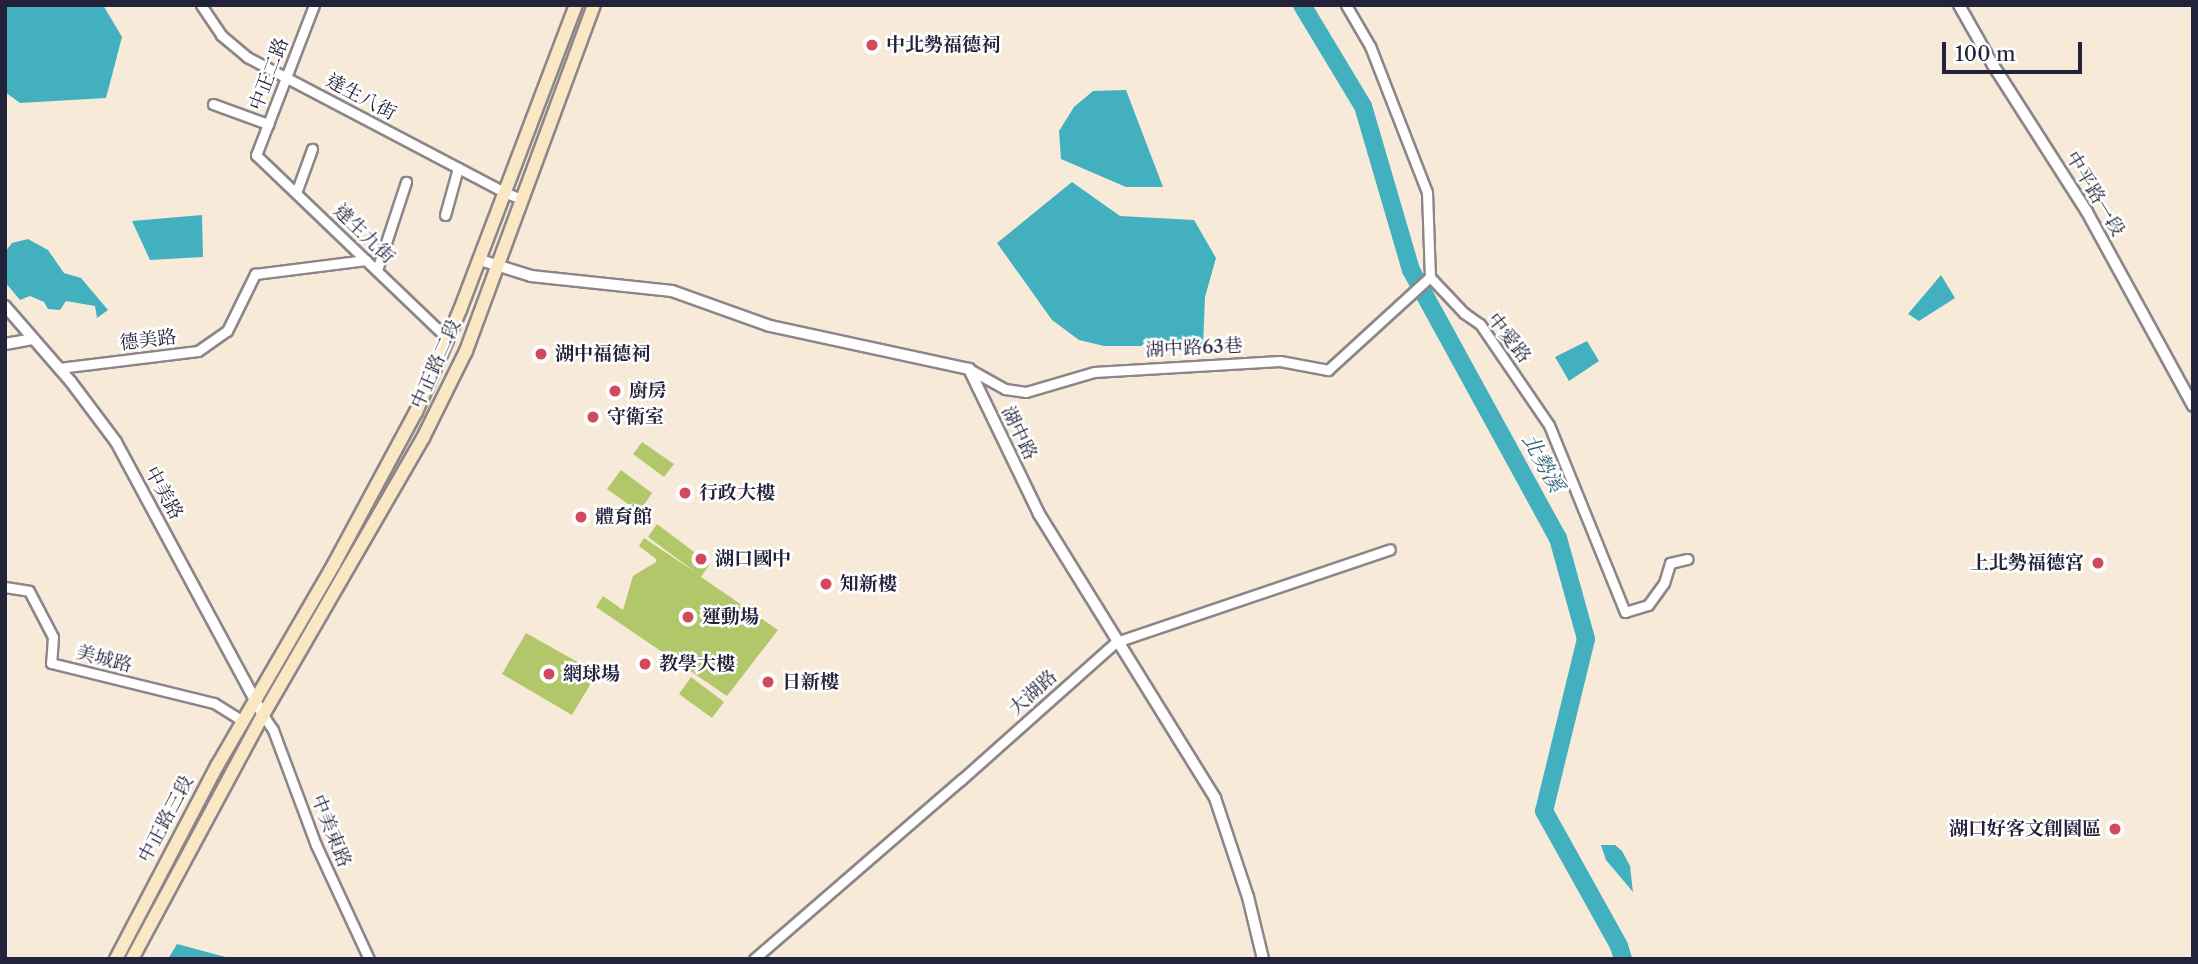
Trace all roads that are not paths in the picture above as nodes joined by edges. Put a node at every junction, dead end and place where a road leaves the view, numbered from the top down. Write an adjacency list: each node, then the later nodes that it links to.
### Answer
1 (201, 5): 7 (street, 達生八街)
2 (314, 5): 7 (street, 中正二路)
3 (576, 5): 15 (main road, 中正路二段)
4 (594, 5): 16 (main road, 中正路二段)
5 (1346, 5): 22 (street)
6 (1959, 5): 29 (street, 中平路一段)
7 (286, 78): 9 (street, 中正二路); 12 (street, 達生八街)
8 (213, 104): 9 (street)
9 (268, 124): 11 (street, 中正二路)
10 (312, 149): 14 (street)
11 (256, 155): 14 (street, 達生九街)
12 (458, 168): 15 (street, 達生八街); 17 (street)
13 (406, 182): 21 (street)
14 (296, 193): 18 (street, 達生九街)
15 (506, 193): 16 (street, 達生八街); 19 (main road, 中正路二段)
16 (522, 199): 20 (main road, 中正路二段)
17 (445, 215)
18 (366, 260): 21 (street, 達生九街); 27 (street, 德美路)
19 (480, 260): 20 (street); 25 (main road, 中正路二段)
20 (495, 267): 28 (street); 35 (main road, 中正路二段)
21 (377, 270): 25 (street, 達生九街)
22 (1430, 277): 28 (street, 湖中路63巷); 31 (street, 中愛路)
23 (5, 306): 24 (street, 中美路)
24 (33, 339): 26 (street); 27 (street, 中美路)
25 (448, 340): 34 (main road, 中正路二段)
26 (5, 344)
27 (59, 368): 34 (street, 中美路)
28 (969, 369): 33 (street, 湖中路)
29 (2193, 406)
30 (1390, 549): 33 (street, 大湖路)
31 (1688, 559)
32 (5, 587): 36 (street, 美城路)
33 (1116, 642): 40 (street, 大湖路); 41 (street, 湖中路)
34 (255, 700): 35 (street, 中美路); 36 (main road, 中正路三段)
35 (263, 715): 38 (main road, 中正路三段); 39 (street, 中美東路)
36 (243, 721): 37 (main road, 中正路三段)
37 (116, 959)
38 (132, 959)
39 (369, 959)
40 (754, 959)
41 (1264, 959)

